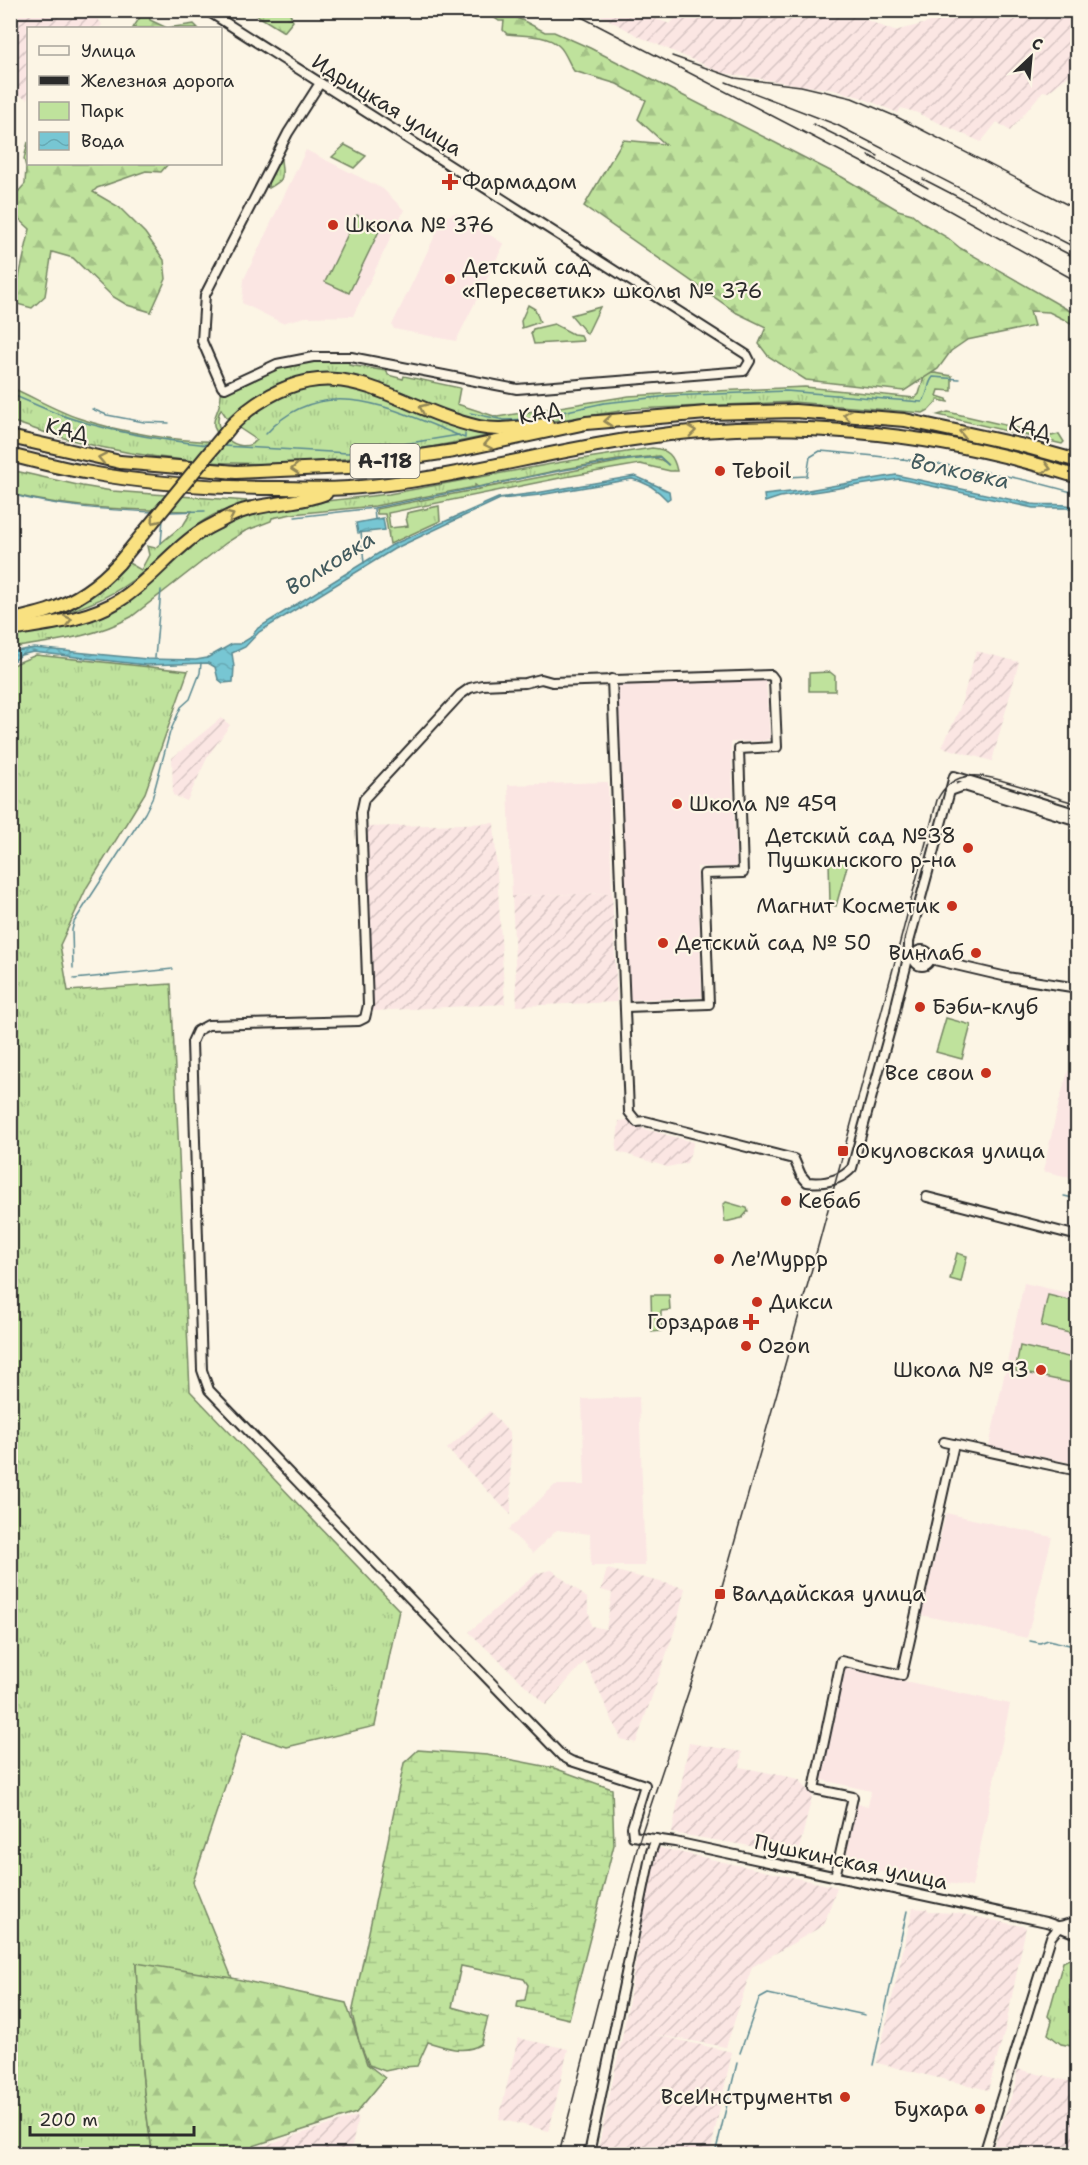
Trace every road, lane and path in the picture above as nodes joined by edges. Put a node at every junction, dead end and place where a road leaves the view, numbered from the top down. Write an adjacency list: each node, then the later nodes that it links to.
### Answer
1 (206, 10): 4 (street, Идрицкая улица)
2 (893, 10): 3 (street)
3 (923, 10)
4 (320, 83): 4 (street, Идрицкая улица)
5 (586, 423): 8 (highway, КАД / А-118, one-way to 8); 10 (highway, КАД / А-118, one-way to 5); 13 (highway, one-way to 13, bridge)
6 (10, 429): 8 (highway)
7 (10, 437): 8 (highway, КАД / А-118)
8 (65, 450)
9 (10, 455): 12 (highway, КАД / А-118)
10 (1077, 461)
11 (1077, 477): 12 (highway, КАД / А-118, one-way to 11)
12 (336, 489): 14 (highway, one-way to 12)
13 (10, 621)
14 (10, 630)
15 (612, 679): 21 (street); 21 (street); 27 (street, Пушкинская улица)
16 (950, 791): 17 (street); 18 (street); 19 (street)
17 (1077, 814)
18 (1077, 821)
19 (912, 955): 20 (street); 21 (street)
20 (1077, 988)
21 (626, 1007)
22 (927, 1197): 23 (street)
23 (1077, 1236)
24 (944, 1442): 25 (street)
25 (954, 1444): 26 (street); 28 (street)
26 (1077, 1471)
27 (656, 1839): 28 (street, Пушкинская улица); 32 (street)
28 (835, 1877): 30 (street, Пушкинская улица)
29 (1077, 1924): 30 (street, Пушкинская улица)
30 (1060, 1926): 31 (street, Пушкинская улица); 33 (street)
31 (1077, 1934)
32 (589, 2154)
33 (984, 2154)

